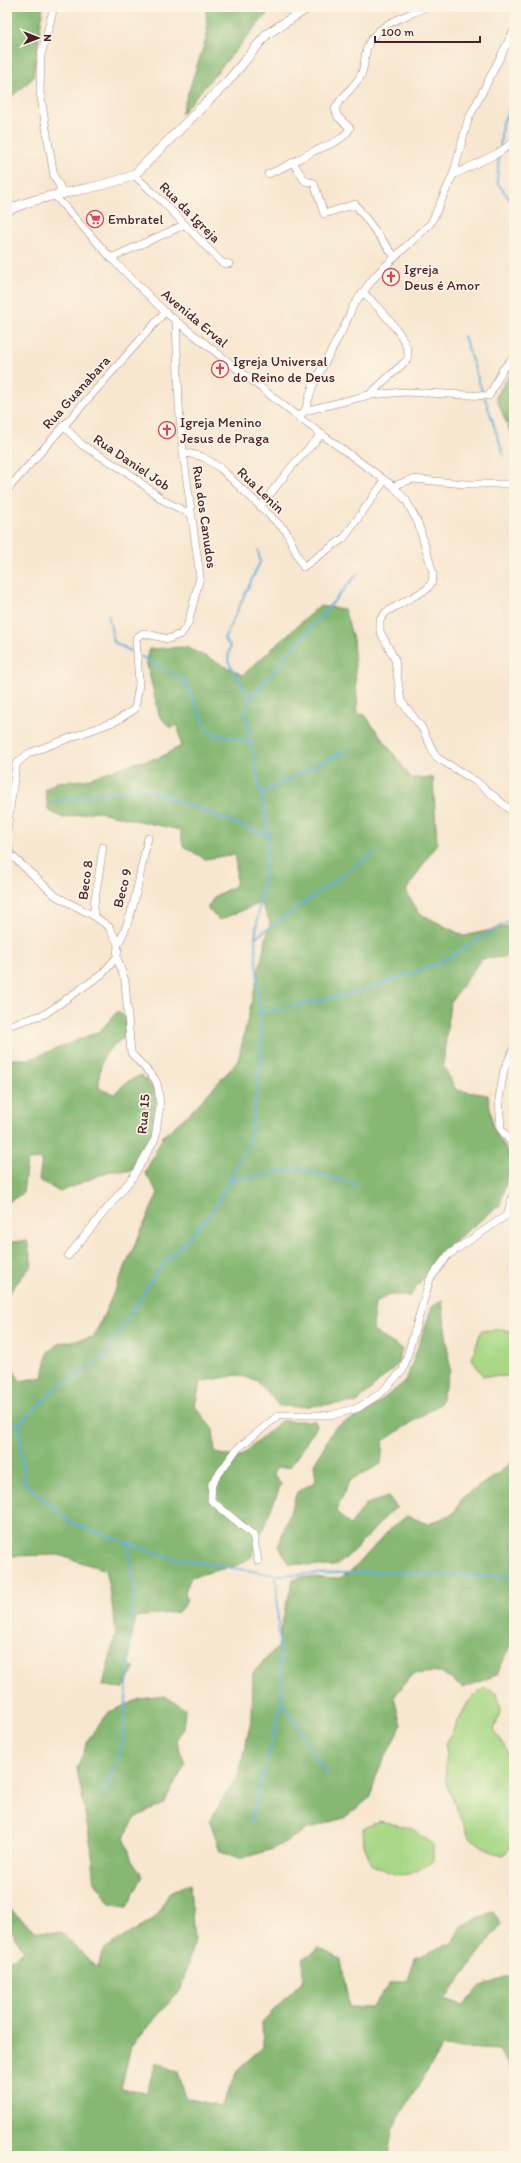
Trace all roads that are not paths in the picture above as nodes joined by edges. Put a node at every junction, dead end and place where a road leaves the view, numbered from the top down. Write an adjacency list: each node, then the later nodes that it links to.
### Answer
1 (54, 7): 12 (street, Avenida Erval)
2 (309, 7): 10 (main road)
3 (426, 7): 8 (street)
4 (509, 7): 5 (street)
5 (514, 10)
6 (514, 30): 11 (street)
7 (514, 142): 11 (street)
8 (294, 164): 9 (street); 15 (street)
9 (268, 174)
10 (134, 175): 12 (main road); 14 (street, Rua da Igreja)
11 (453, 175): 15 (street)
12 (59, 195): 13 (main road); 16 (street, Avenida Erval)
13 (7, 211)
14 (184, 225): 16 (street); 17 (street, Rua da Igreja)
15 (396, 257): 18 (street)
16 (111, 258): 19 (street, Avenida Erval)
17 (229, 264)
18 (363, 292): 22 (street); 23 (street)
19 (164, 312): 20 (street, Avenida Erval); 25 (street, Rua Guanabara)
20 (176, 321): 24 (street, Avenida Erval); 27 (street, Rua dos Canudos)
21 (511, 360): 22 (street)
22 (369, 395): 23 (street)
23 (305, 411): 24 (street)
24 (298, 417): 26 (street, Avenida Erval)
25 (63, 425): 31 (street, Rua Guanabara); 33 (street, Rua Daniel Job)
26 (322, 434): 28 (street, Avenida Erval); 32 (street)
27 (183, 452): 32 (street, Rua Lenin); 33 (street, Rua dos Canudos)
28 (385, 480): 30 (street, Avenida Erval); 32 (street, Rua Lenin)
29 (514, 484): 30 (street)
30 (393, 486): 34 (street, Avenida Erval)
31 (7, 490)
32 (260, 507)
33 (190, 514): 35 (street, Rua dos Canudos)
34 (514, 813)
35 (7, 831)
36 (148, 838): 41 (street, Beco 9)
37 (7, 842): 39 (street)
38 (103, 847): 40 (street, Beco 8)
39 (9, 857): 40 (street)
40 (94, 916): 41 (street)
41 (118, 944): 42 (street)
42 (117, 957): 43 (street); 47 (street, Rua 15)
43 (7, 1026)
44 (514, 1048): 45 (street)
45 (514, 1146)
46 (514, 1191): 48 (street)
47 (68, 1256)
48 (258, 1561)

